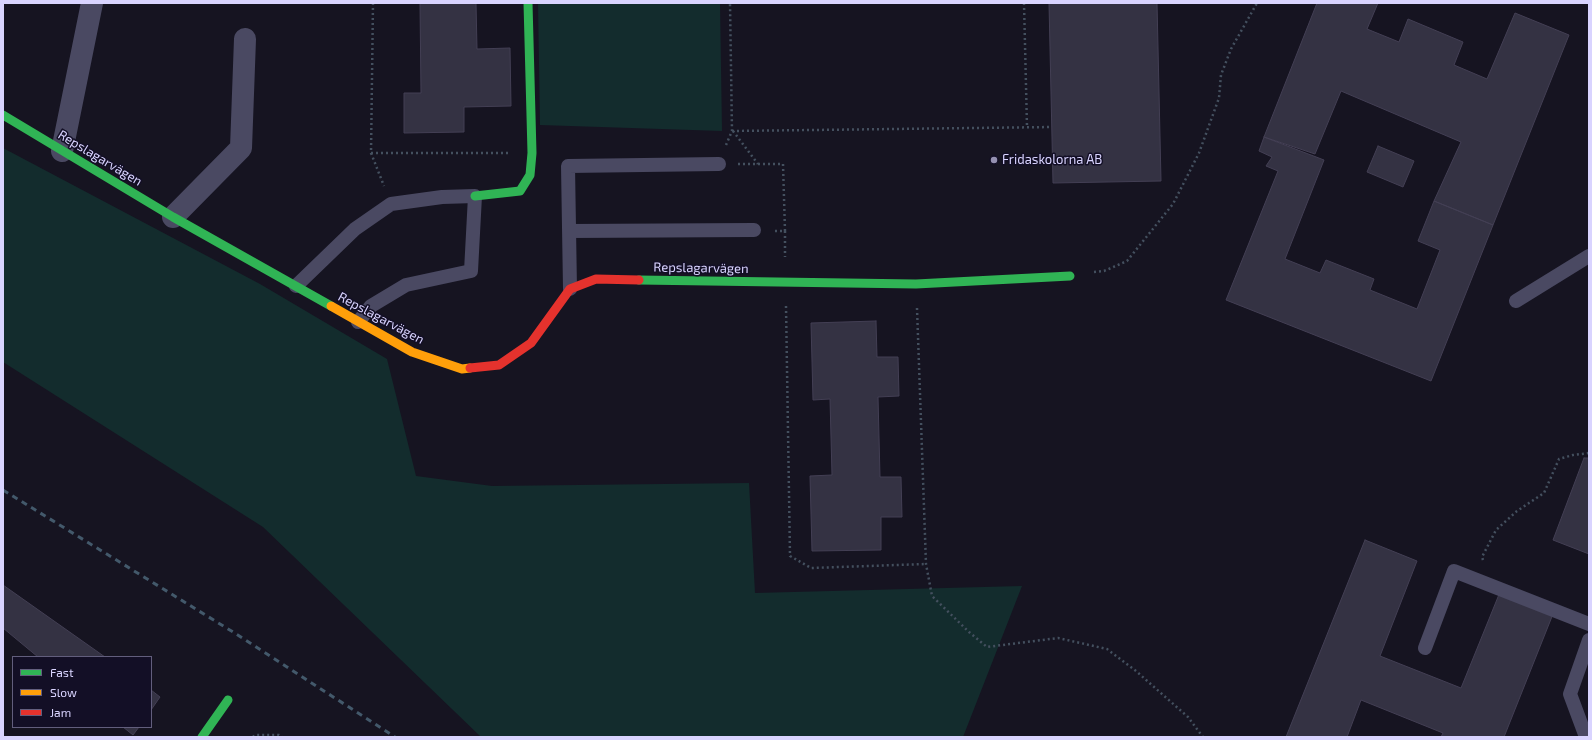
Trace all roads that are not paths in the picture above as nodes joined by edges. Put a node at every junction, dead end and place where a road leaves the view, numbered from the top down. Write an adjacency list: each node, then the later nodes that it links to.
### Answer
1 (92, 3): 5 (street)
2 (528, 3): 7 (street)
3 (245, 39): 8 (street)
4 (3, 115): 5 (street, Repslagarvägen)
5 (62, 151): 8 (street, Repslagarvägen)
6 (719, 164): 10 (lane)
7 (475, 196): 13 (lane); 16 (lane)
8 (173, 217): 13 (street, Repslagarvägen)
9 (754, 230): 10 (lane)
10 (569, 231): 14 (lane)
11 (1589, 256): 15 (lane)
12 (1070, 276): 14 (street, Repslagarvägen)
13 (296, 286): 16 (street, Repslagarvägen)
14 (570, 289): 16 (street, Repslagarvägen)
15 (1516, 301)
16 (358, 322)
17 (1589, 624): 19 (lane)
18 (1589, 640): 22 (lane)
19 (1425, 648)
20 (228, 700): 21 (street)
21 (202, 737)
22 (1586, 737)

